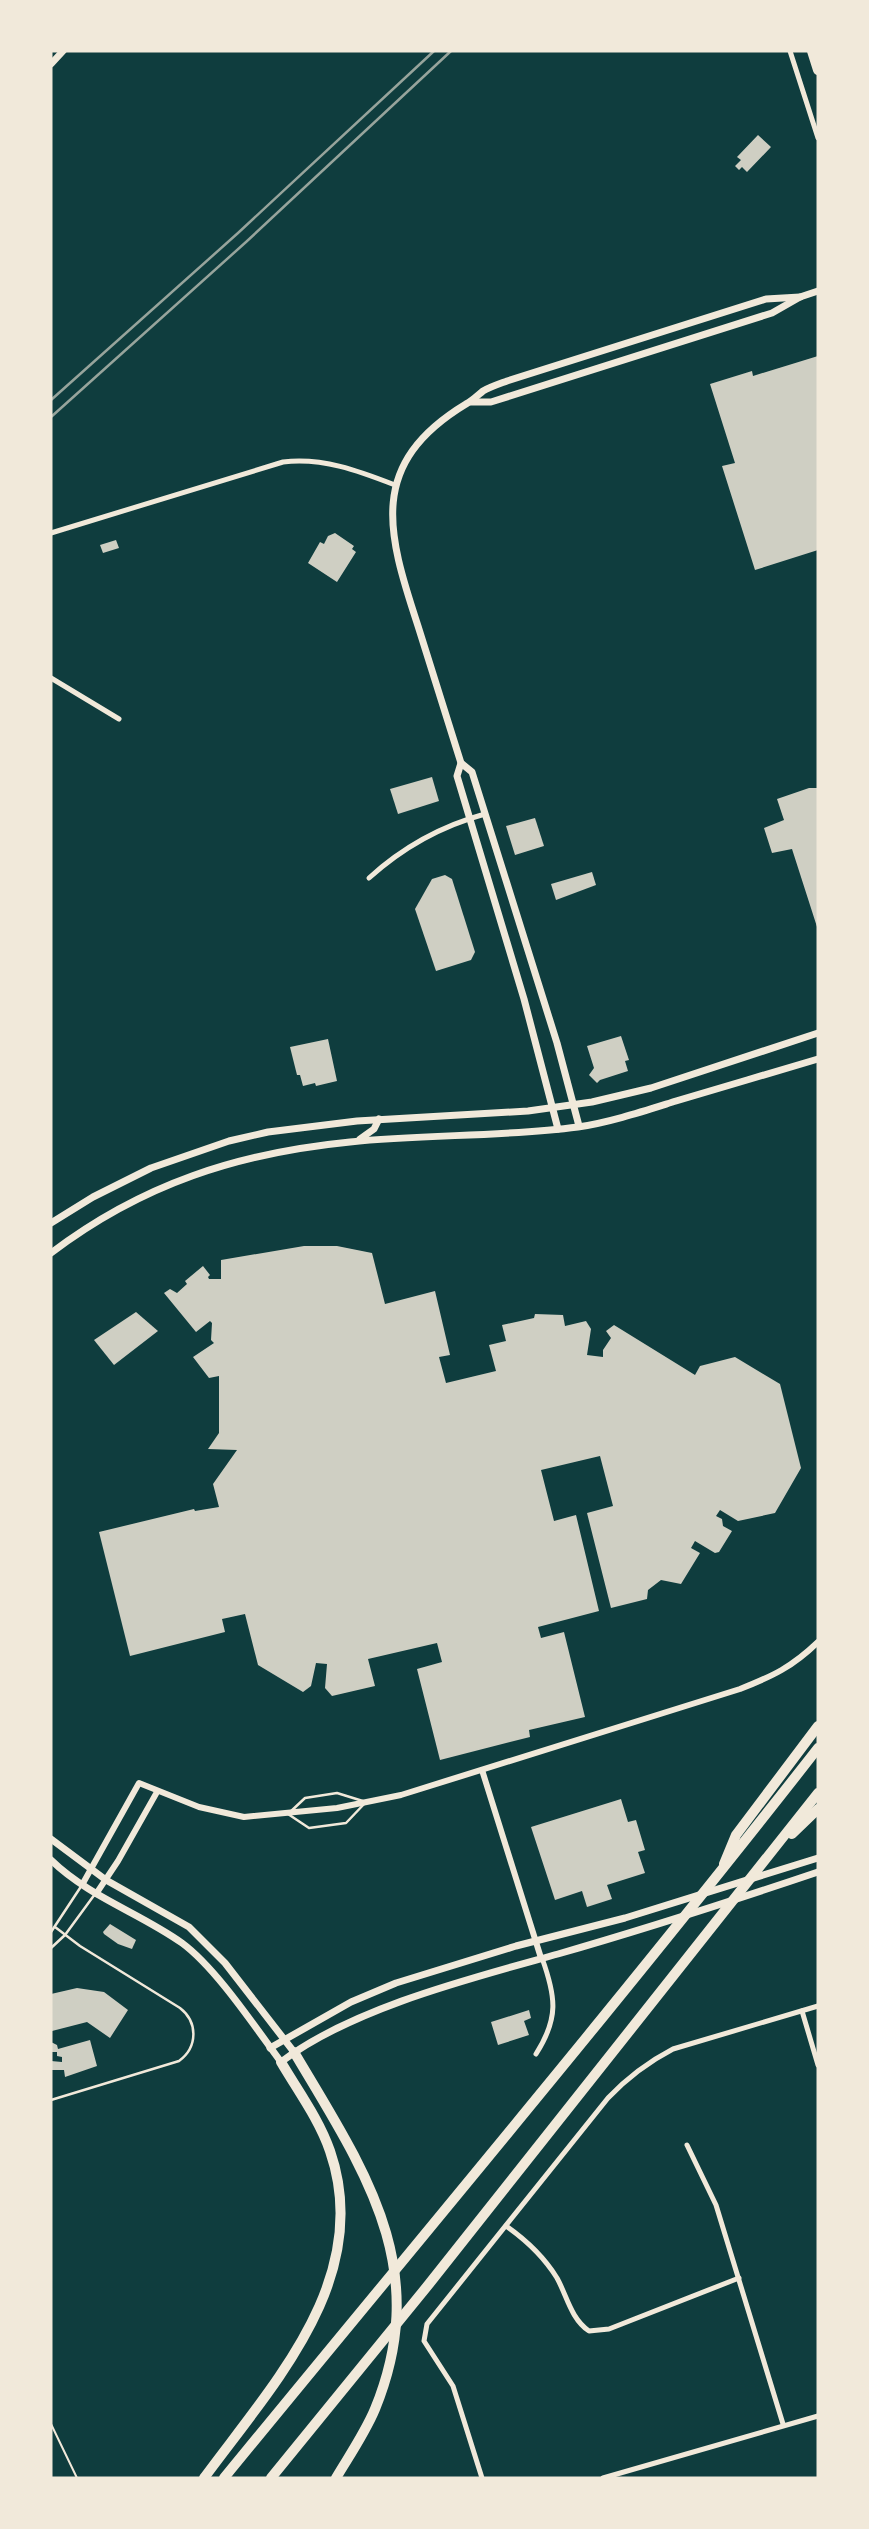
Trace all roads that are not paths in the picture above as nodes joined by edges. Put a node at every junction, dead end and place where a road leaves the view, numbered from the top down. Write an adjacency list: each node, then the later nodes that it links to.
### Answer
1 (63, 51): 4 (main road)
2 (790, 51): 6 (street)
3 (812, 51): 5 (highway)
4 (51, 64)
5 (818, 70)
6 (818, 138)
7 (818, 291): 8 (main road)
8 (800, 297): 9 (main road); 9 (main road)
9 (471, 402): 10 (main road)
10 (395, 485): 11 (street); 14 (main road)
11 (51, 533)
12 (51, 678): 13 (street)
13 (119, 719)
14 (461, 763): 15 (main road); 16 (main road)
15 (485, 814): 16 (street); 20 (main road)
16 (470, 818): 17 (street); 21 (main road)
17 (369, 878)
18 (818, 1033): 20 (main road)
19 (818, 1059): 23 (main road)
20 (574, 1104): 21 (main road); 23 (main road)
21 (552, 1108): 22 (main road); 24 (main road)
22 (379, 1119): 25 (main road); 26 (main road)
23 (579, 1126): 24 (main road)
24 (558, 1129): 25 (main road)
25 (353, 1142): 27 (main road)
26 (51, 1223)
27 (51, 1253)
28 (818, 1642): 31 (street)
29 (818, 1727): 43 (highway)
30 (818, 1748): 43 (highway)
31 (482, 1770): 34 (street); 50 (street)
32 (157, 1792): 36 (street); 41 (street); 44 (street)
33 (818, 1793): 38 (highway)
34 (366, 1802): 36 (street); 36 (lane); 36 (lane)
35 (818, 1809): 38 (highway)
36 (288, 1814)
37 (51, 1839): 41 (main road)
38 (769, 1856): 69 (highway)
39 (818, 1858): 50 (main road)
40 (51, 1860): 45 (main road)
41 (92, 1870): 44 (main road); 45 (street)
42 (818, 1872): 52 (main road)
43 (718, 1876): 68 (highway)
44 (106, 1880): 46 (street); 55 (main road)
45 (82, 1885): 46 (main road); 47 (lane)
46 (96, 1894): 49 (lane); 56 (main road)
47 (55, 1927): 48 (lane); 49 (lane)
48 (51, 1932)
49 (65, 1935): 51 (lane); 61 (lane)
50 (536, 1942): 52 (street); 55 (main road)
51 (51, 1948)
52 (541, 1958): 57 (main road); 58 (street)
53 (818, 2006): 54 (street)
54 (802, 2011): 60 (street); 63 (street)
55 (285, 2039): 56 (main road); 57 (main road)
56 (270, 2048): 59 (main road)
57 (294, 2052): 59 (main road); 70 (highway)
58 (536, 2054)
59 (281, 2062): 67 (highway)
60 (818, 2065)
61 (51, 2100)
62 (687, 2145): 64 (street)
63 (506, 2226): 64 (street); 71 (street)
64 (739, 2278): 66 (street)
65 (818, 2416): 66 (street)
66 (783, 2424): 72 (street)
67 (204, 2478)
68 (224, 2478)
69 (271, 2478)
70 (336, 2478)
71 (482, 2478)
72 (603, 2478)

